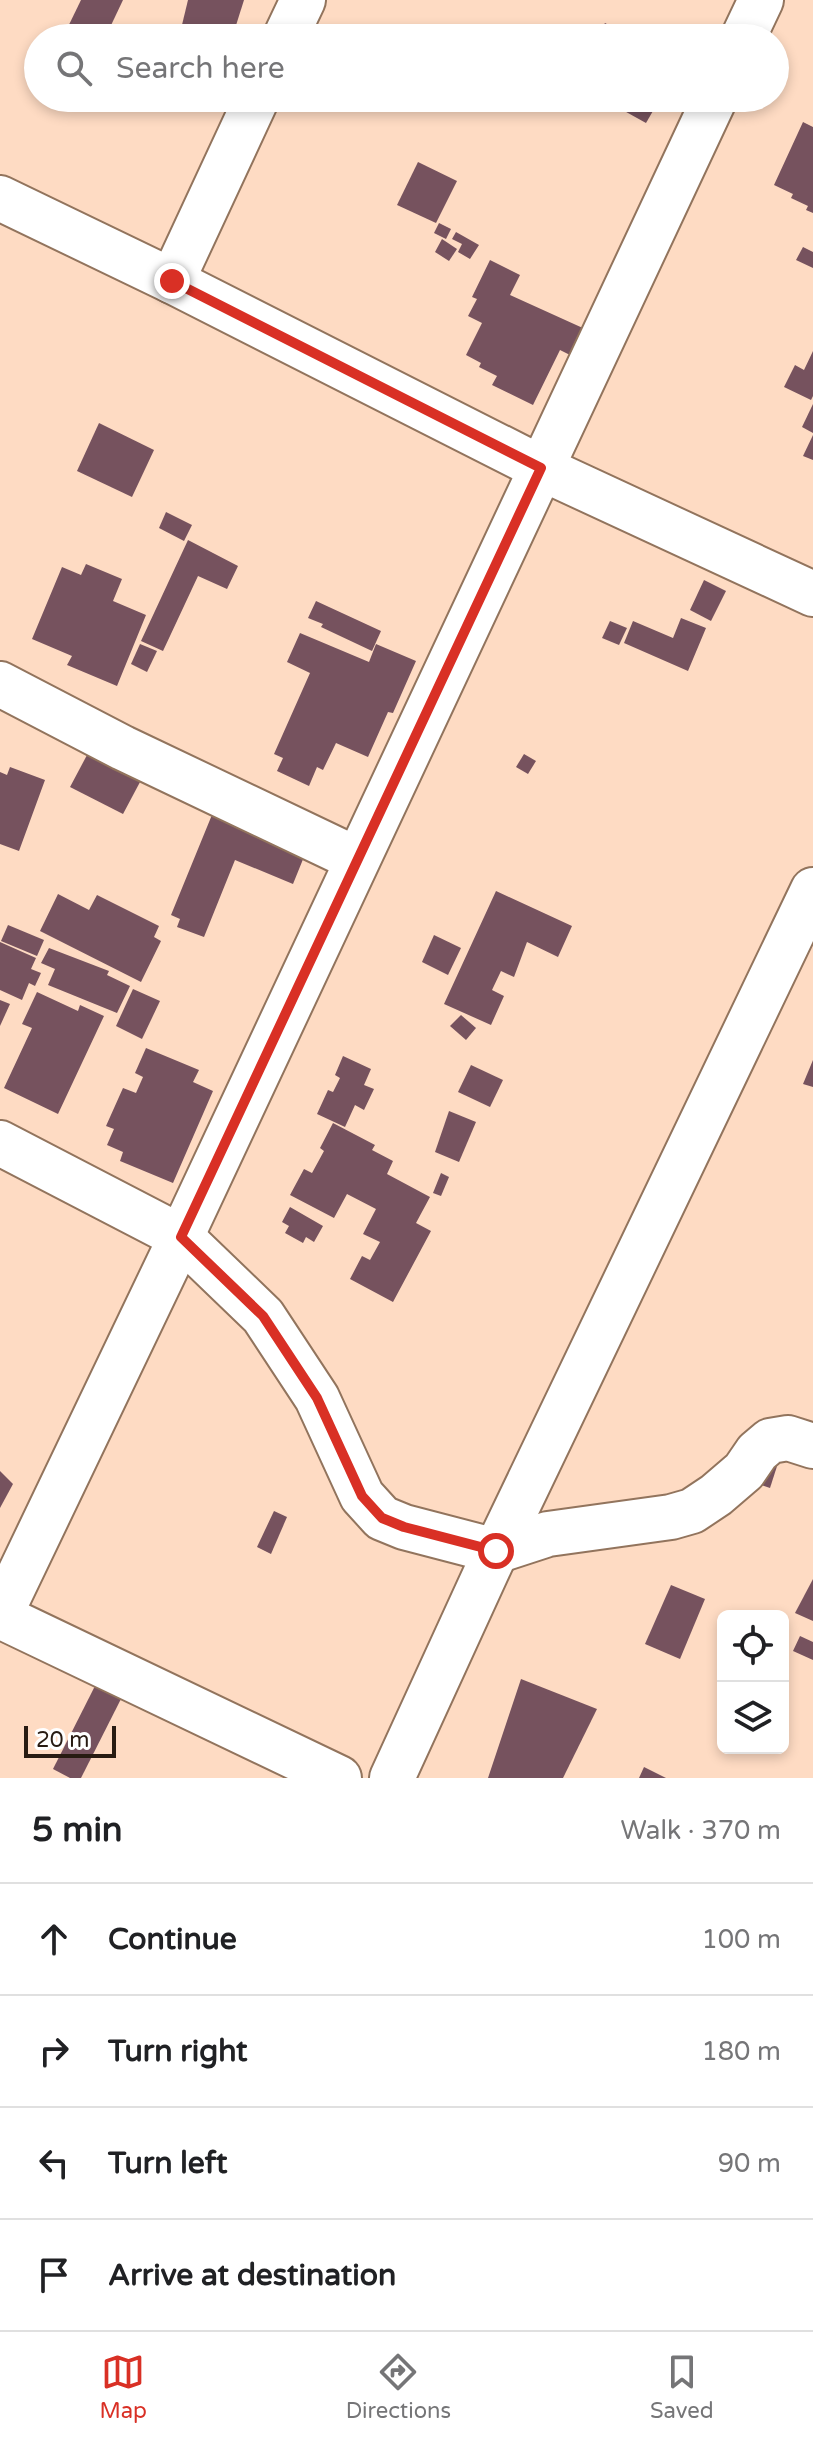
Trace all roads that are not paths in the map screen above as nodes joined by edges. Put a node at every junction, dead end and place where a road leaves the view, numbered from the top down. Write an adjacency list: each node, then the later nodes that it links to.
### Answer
1 (303, 0): 3 (street)
2 (761, 0): 4 (street)
3 (292, 24)
4 (750, 24)
5 (250, 112): 8 (street)
6 (708, 112): 9 (street)
7 (0, 198): 8 (street)
8 (172, 281): 9 (street)
9 (541, 468): 10 (street); 12 (street)
10 (813, 594)
11 (0, 684): 12 (street)
12 (356, 859): 15 (street)
13 (813, 890): 17 (street)
14 (0, 1143): 15 (street)
15 (181, 1237): 17 (street); 18 (street)
16 (813, 1446): 17 (street)
17 (496, 1551): 20 (street)
18 (0, 1616): 19 (street)
19 (339, 1778)
20 (392, 1778)

